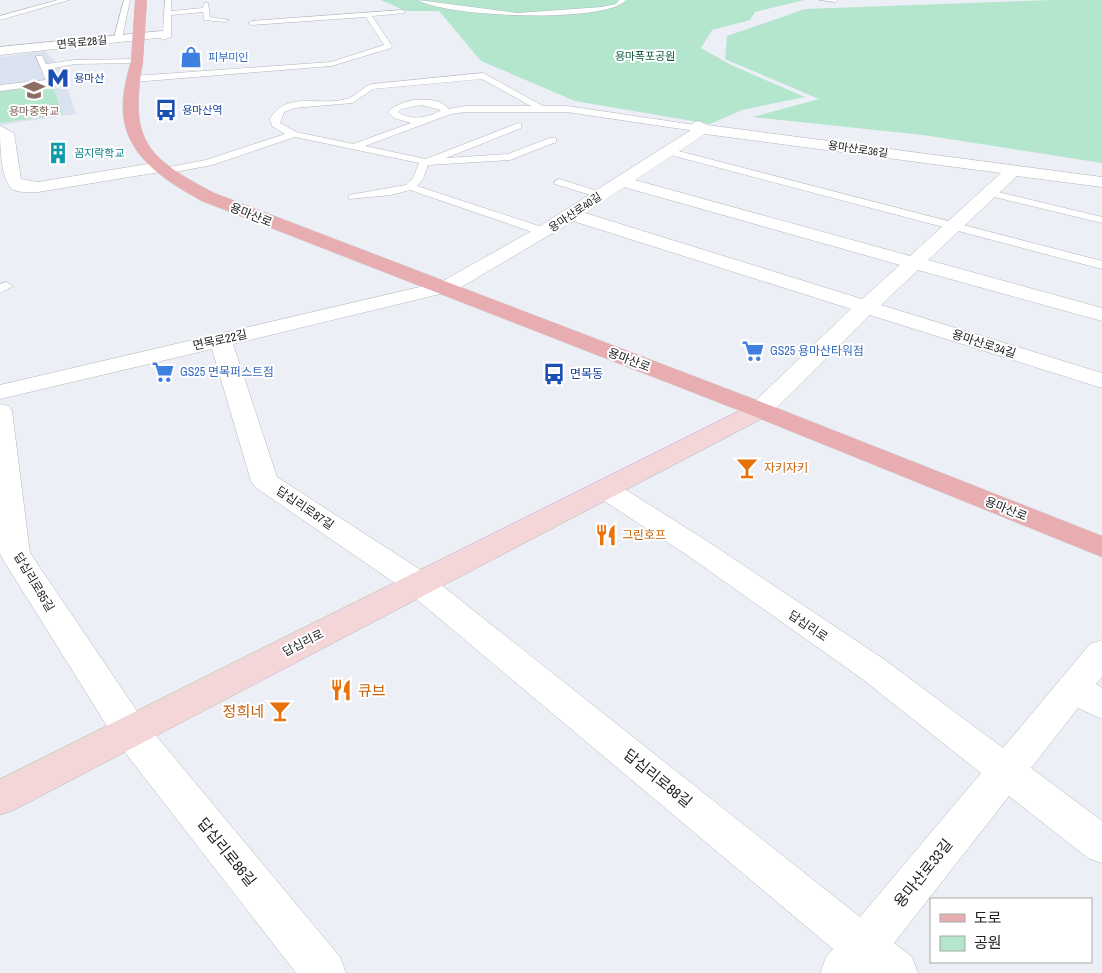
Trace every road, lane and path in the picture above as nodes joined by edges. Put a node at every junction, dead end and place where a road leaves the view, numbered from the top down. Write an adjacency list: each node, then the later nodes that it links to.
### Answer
1 (66, 0): 15 (lane)
2 (137, 0): 10 (lane)
3 (141, 0): 25 (main road, 용마산로, bridge)
4 (168, 0): 13 (lane)
5 (206, 0): 11 (lane)
6 (421, 0): 7 (lane)
7 (623, 0)
8 (823, 0): 9 (lane)
9 (835, 0)
10 (127, 1): 19 (lane)
11 (206, 10): 13 (lane); 16 (lane)
12 (403, 12): 14 (lane)
13 (167, 13): 18 (lane)
14 (368, 15): 17 (lane); 25 (lane)
15 (0, 18)
16 (225, 20)
17 (252, 23)
18 (165, 33): 19 (street, 면목로28길)
19 (118, 38): 20 (street, 면목로28길)
20 (56, 45): 21 (street, 면목로28길); 23 (lane)
21 (1, 49)
22 (39, 58): 24 (lane)
23 (63, 64): 24 (lane); 25 (lane)
24 (45, 67): 26 (lane)
25 (135, 70): 37 (main road, 용마산로)
26 (0, 88)
27 (542, 108): 28 (lane); 30 (lane); 32 (lane)
28 (437, 117): 28 (lane); 34 (lane)
29 (518, 126): 36 (lane)
30 (701, 127): 35 (street, 용마산로40길); 38 (street, 용마산로36길)
31 (0, 130): 37 (street)
32 (294, 134): 34 (lane); 37 (lane)
33 (553, 140): 36 (lane)
34 (355, 146): 36 (lane)
35 (667, 152): 40 (street, 용마산로40길); 48 (lane)
36 (427, 162): 42 (lane)
37 (162, 169): 52 (main road, 용마산로)
38 (1014, 170): 41 (street, 용마산로36길); 43 (street)
39 (559, 182): 44 (lane)
40 (621, 182): 44 (street, 용마산로40길); 50 (street)
41 (1102, 182)
42 (410, 187): 45 (lane); 49 (lane)
43 (990, 193): 47 (lane); 48 (street)
44 (600, 194): 46 (street, 용마산로40길)
45 (353, 198)
46 (571, 215): 49 (street, 용마산로40길); 53 (street)
47 (1102, 220)
48 (955, 226): 50 (street); 51 (lane)
49 (544, 232): 52 (street, 용마산로40길)
50 (915, 264): 53 (street); 54 (street)
51 (1102, 265)
52 (442, 288): 55 (street, 면목로22길); 58 (main road, 용마산로)
53 (866, 307): 56 (street, 용마산로34길); 58 (street)
54 (1102, 315)
55 (221, 340): 57 (street, 면목로22길); 62 (street, 답십리로87길)
56 (1102, 381)
57 (0, 392)
58 (760, 410): 60 (street, 답십리로); 61 (main road, 용마산로)
59 (0, 411): 65 (street, 답십리로85길)
60 (605, 489): 62 (street, 답십리로); 66 (street, 답십리로)
61 (1102, 547)
62 (419, 584): 65 (street, 답십리로); 69 (street, 답십리로88길)
63 (1102, 653): 64 (street, 용마산로33길)
64 (1088, 696): 66 (street, 용마산로33길)
65 (130, 731): 67 (street, 답십리로); 70 (street, 답십리로86길)
66 (1004, 772): 68 (street); 69 (street, 용마산로33길)
67 (0, 798)
68 (1102, 845)
69 (853, 959): 71 (street, 답십리로88길)
70 (324, 973)
71 (896, 973)

